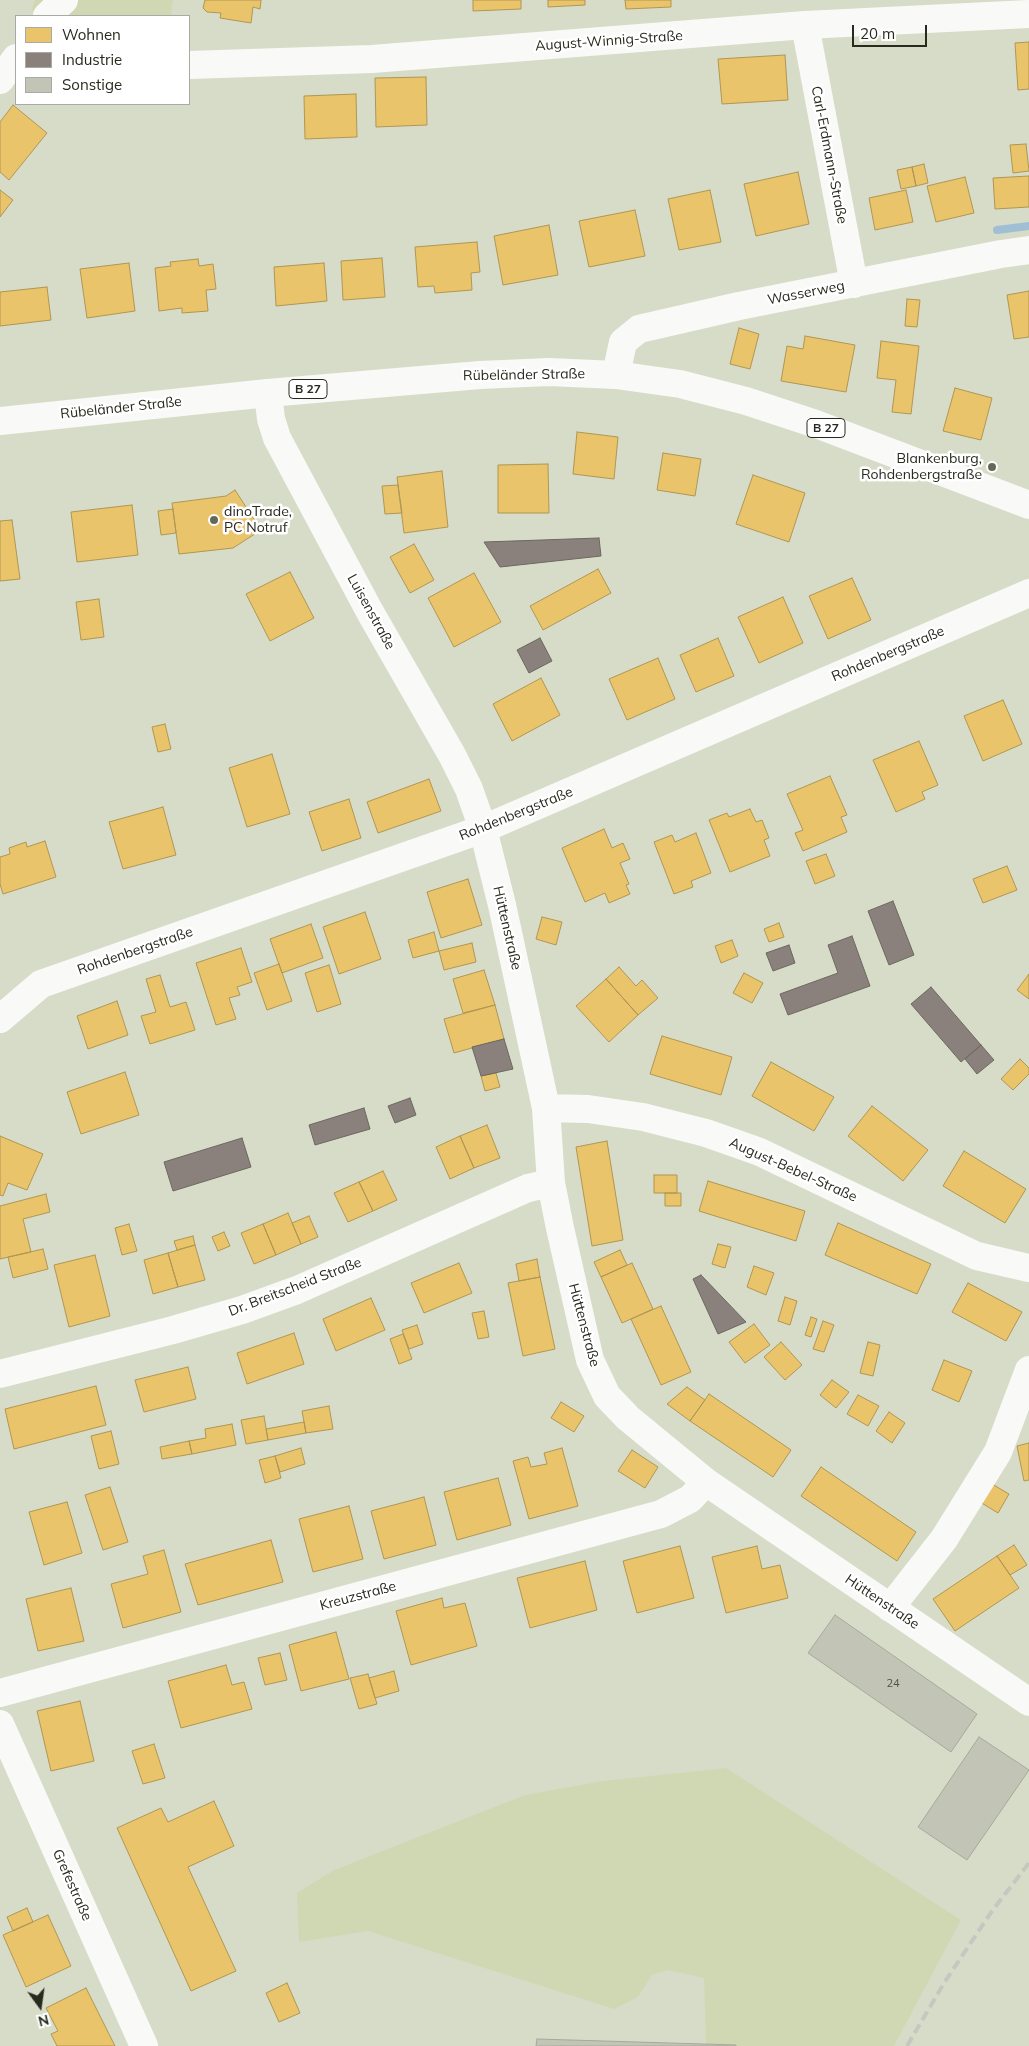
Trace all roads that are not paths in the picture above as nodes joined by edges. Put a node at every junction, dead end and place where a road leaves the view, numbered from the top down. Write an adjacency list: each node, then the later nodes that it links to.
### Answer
1 (64, 0): 3 (street)
2 (1029, 14): 4 (street, August-Winnig-Straße)
3 (48, 15)
4 (805, 26): 5 (street, August-Winnig-Straße); 7 (street, Carl-Erdmann-Straße)
5 (190, 64)
6 (1029, 250): 7 (street, Wasserweg)
7 (854, 284): 8 (street, Wasserweg)
8 (616, 375): 9 (street, Rübeländer Straße / B 27); 11 (street, Rübeländer Straße / B 27)
9 (268, 393): 10 (street, Rübeländer Straße / B 27); 13 (street, Luisenstraße)
10 (0, 421)
11 (1029, 505)
12 (1029, 593): 13 (street, Rohdenbergstraße)
13 (483, 829): 14 (street, Rohdenbergstraße); 15 (street, Hüttenstraße)
14 (0, 1019)
15 (546, 1108): 16 (street, Hüttenstraße); 17 (street, August-Bebel-Straße)
16 (551, 1183): 19 (street, Dr. Breitscheid Straße); 20 (street, Hüttenstraße)
17 (1029, 1268)
18 (1029, 1370): 21 (street)
19 (0, 1374)
20 (706, 1482): 21 (street, Hüttenstraße); 22 (street, Kreuzstraße)
21 (890, 1608): 23 (street, Hüttenstraße)
22 (0, 1693)
23 (1029, 1702)
24 (0, 1724): 25 (street, Grefestraße)
25 (144, 2046)

